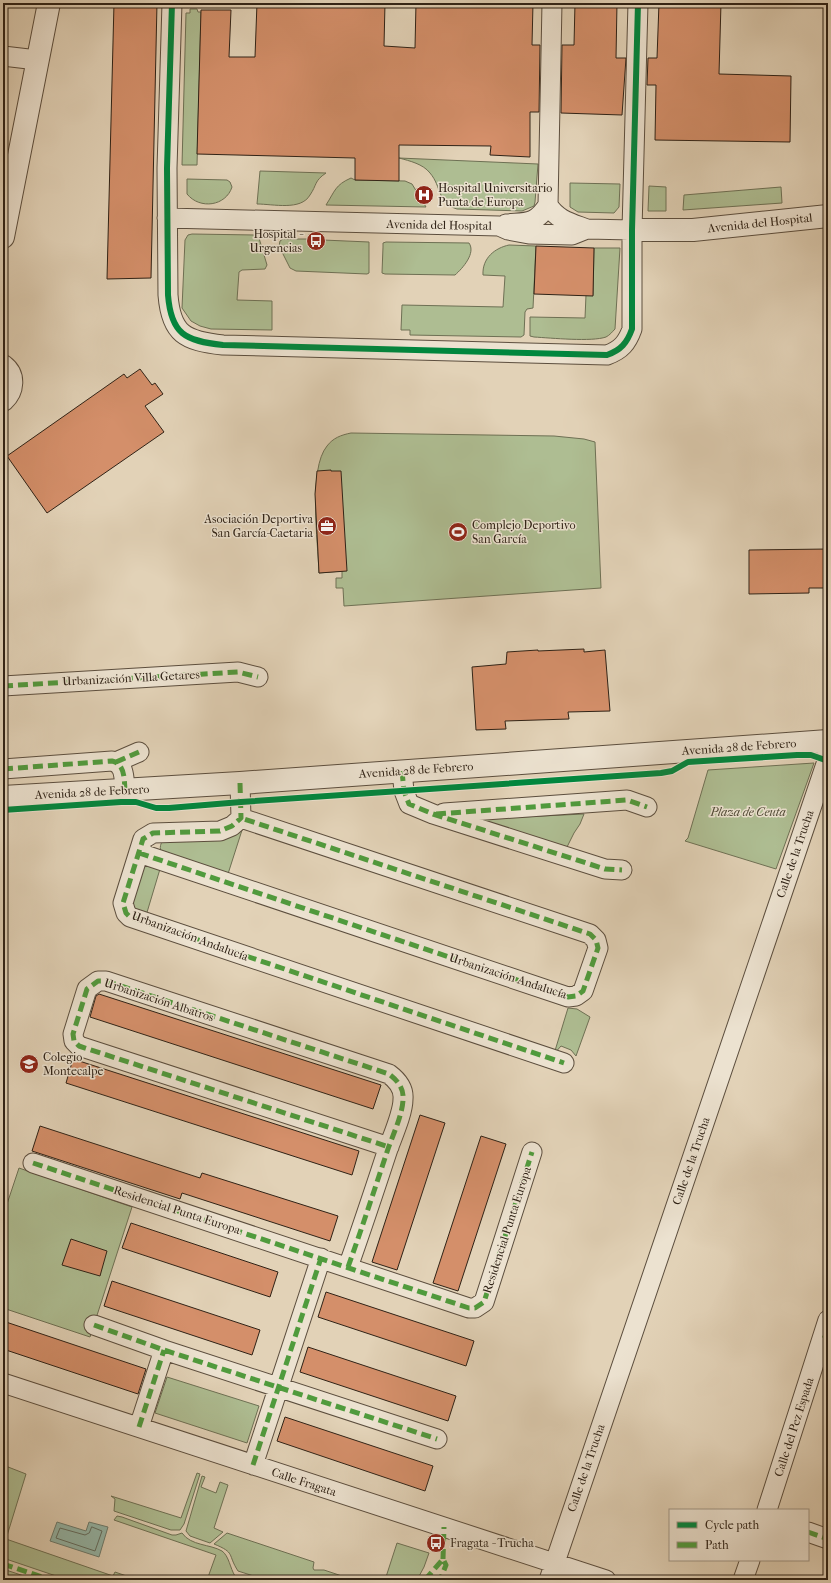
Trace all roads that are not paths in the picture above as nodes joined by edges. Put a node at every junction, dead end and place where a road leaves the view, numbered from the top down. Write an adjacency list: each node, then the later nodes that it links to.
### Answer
1 (49, 3): 6 (street)
2 (172, 3): 9 (street)
3 (552, 3): 7 (street)
4 (638, 3): 12 (street)
5 (3, 56): 6 (street)
6 (37, 60): 13 (street)
7 (548, 205): 10 (street); 11 (street)
8 (828, 216): 12 (street, Avenida del Hospital)
9 (167, 218): 10 (street, Avenida del Hospital); 12 (street)
10 (499, 226): 11 (street, Avenida del Hospital)
11 (586, 229): 12 (street, Avenida del Hospital)
12 (632, 230)
13 (3, 237)
14 (3, 366): 15 (street)
15 (3, 400)
16 (258, 677): 17 (street, Urbanización Villa Getares)
17 (3, 686)
18 (827, 741): 22 (street, Avenida 28 de Febrero); 49 (street, Calle de la Trucha)
19 (139, 752): 20 (street)
20 (116, 762): 21 (street); 24 (street)
21 (3, 769)
22 (402, 771): 23 (street, Avenida 28 de Febrero); 27 (street)
23 (240, 783): 24 (street, Avenida 28 de Febrero); 28 (street)
24 (125, 790): 25 (street, Avenida 28 de Febrero)
25 (3, 797)
26 (647, 806): 27 (street)
27 (432, 814): 30 (street)
28 (241, 818): 29 (street, Urbanización Andalucía); 29 (street, Urbanización Andalucía)
29 (139, 853): 31 (street, Urbanización Andalucía)
30 (622, 870)
31 (564, 1063)
32 (389, 1147): 32 (street, Urbanización Albatros); 36 (street, Urbanización Albatros)
33 (532, 1152): 36 (street, Residencial Punta Europa)
34 (33, 1163): 35 (street, Residencial Punta Europa)
35 (321, 1258): 36 (street, Residencial Punta Europa); 41 (street)
36 (348, 1267)
37 (94, 1325): 39 (street)
38 (826, 1331): 45 (street, Calle del Pez Espada)
39 (164, 1350): 41 (street); 42 (street)
40 (3, 1383): 42 (street, Calle Fragata)
41 (278, 1388): 43 (street); 44 (street)
42 (139, 1427): 44 (street, Calle Fragata)
43 (437, 1440)
44 (253, 1465): 49 (street, Calle Fragata)
45 (767, 1509)
46 (809, 1532): 47 (street)
47 (828, 1539)
48 (750, 1561): 51 (street)
49 (552, 1572): 50 (street, Calle Fragata)
50 (606, 1580)
51 (743, 1580)

